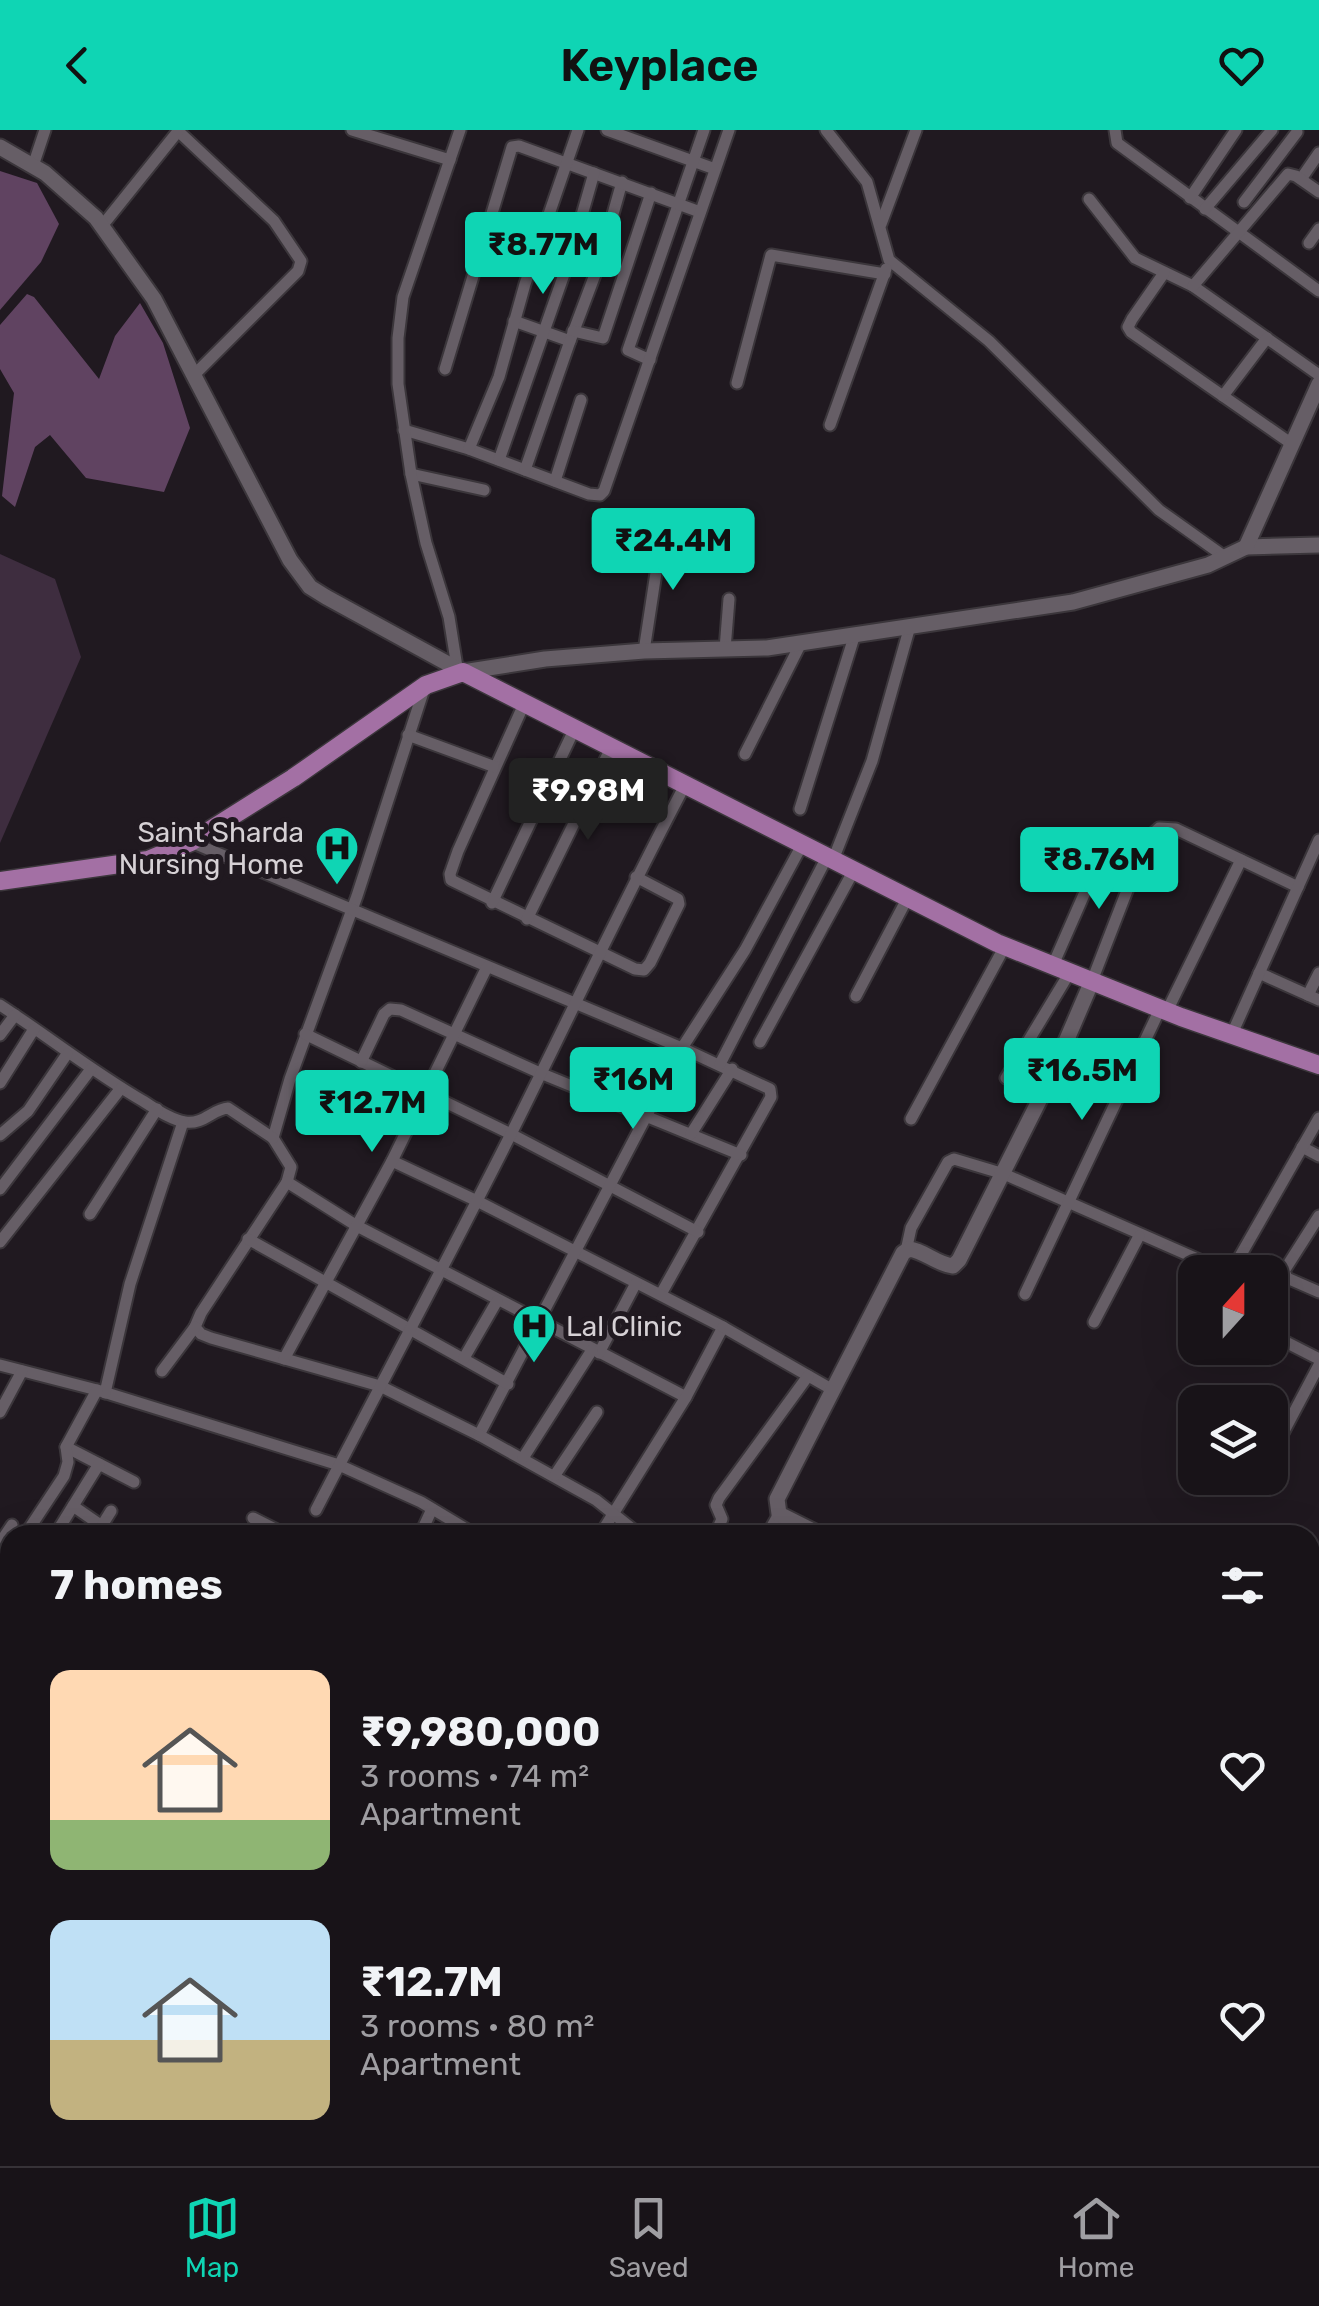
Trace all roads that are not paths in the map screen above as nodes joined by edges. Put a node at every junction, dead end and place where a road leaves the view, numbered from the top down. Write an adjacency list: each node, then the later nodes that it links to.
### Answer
1 (45, 130): 20 (street)
2 (178, 130): 35 (street); 53 (street)
3 (352, 130): 17 (street)
4 (460, 130): 17 (street)
5 (578, 130): 19 (street)
6 (607, 130): 18 (street)
7 (704, 130): 18 (street)
8 (729, 130): 21 (street)
9 (826, 130): 36 (street)
10 (916, 130): 36 (street)
11 (1115, 130): 28 (street)
12 (1236, 130): 28 (street)
13 (1272, 130): 25 (street)
14 (1297, 132): 30 (street)
15 (0, 146): 20 (street)
16 (1319, 153): 23 (street)
17 (450, 160): 59 (street)
18 (692, 161): 21 (street); 31 (street)
19 (564, 164): 22 (street); 39 (street); 41 (street)
20 (32, 166): 35 (street)
21 (715, 169): 34 (street)
22 (594, 173): 24 (street); 47 (street)
23 (1301, 179): 26 (street); 33 (street)
24 (622, 182): 27 (street); 48 (street)
25 (1225, 186): 30 (street); 32 (street)
26 (1319, 192)
27 (651, 193): 31 (street); 48 (street)
28 (1190, 198): 32 (street)
29 (1089, 199): 43 (street)
30 (1244, 202): 33 (street)
31 (678, 204): 34 (street); 50 (street)
32 (1205, 209): 38 (street)
33 (1255, 210): 38 (street)
34 (700, 212): 50 (street)
35 (102, 226): 53 (street)
36 (880, 226): 42 (street)
37 (1319, 229): 40 (street)
38 (1236, 233): 44 (street); 45 (street)
39 (484, 237): 41 (street); 51 (street)
40 (1309, 243)
41 (535, 254): 46 (street)
42 (887, 267): 54 (street); 58 (street); 70 (street)
43 (1164, 272): 44 (street); 56 (street)
44 (1193, 286): 49 (street)
45 (1319, 291)
46 (514, 320): 47 (street); 61 (street)
47 (543, 331): 48 (street); 62 (street)
48 (572, 336): 63 (street)
49 (1267, 338): 52 (street); 56 (street)
50 (650, 360): 65 (street)
51 (446, 369)
52 (1319, 374)
53 (193, 376): 77 (street)
54 (737, 383)
55 (1319, 384): 60 (street)
56 (1223, 396): 60 (street)
57 (581, 400): 65 (street)
58 (830, 425)
59 (404, 430): 61 (street); 64 (street)
60 (1292, 444): 69 (street)
61 (469, 449): 62 (street)
62 (499, 460): 63 (street)
63 (525, 470): 65 (street)
64 (411, 474): 66 (street); 77 (street)
65 (555, 481)
66 (484, 490)
67 (663, 527): 76 (street)
68 (1319, 546): 69 (street)
69 (1246, 547): 70 (street)
70 (1225, 557): 72 (street)
71 (729, 599): 75 (street)
72 (910, 626): 73 (street); 91 (street)
73 (855, 634): 74 (street); 86 (street)
74 (800, 642): 75 (street); 83 (street)
75 (725, 649): 76 (street)
76 (644, 650): 77 (street)
77 (459, 669): 78 (main road); 79 (main road)
78 (426, 685): 81 (street); 87 (main road)
79 (524, 704): 80 (main road); 84 (street)
80 (574, 730): 82 (main road); 98 (street)
81 (408, 735): 84 (street); 99 (street)
82 (612, 748): 85 (main road); 100 (street)
83 (745, 754)
84 (495, 767): 98 (street)
85 (685, 786): 89 (main road); 94 (street)
86 (800, 809)
87 (191, 842): 95 (main road); 99 (street)
88 (1107, 842): 104 (street)
89 (802, 845): 91 (main road); 120 (street)
90 (1318, 845): 96 (street)
91 (830, 859): 93 (main road); 123 (street)
92 (1242, 860): 96 (street); 107 (street); 112 (street)
93 (854, 870): 97 (main road); 119 (street)
94 (636, 878): 102 (street); 102 (street)
95 (0, 881)
96 (1298, 886): 105 (street)
97 (908, 897): 101 (main road); 108 (street)
98 (492, 903): 100 (street)
99 (352, 910): 103 (street); 116 (street)
100 (527, 919): 102 (street)
101 (1006, 946): 104 (main road); 135 (street)
102 (598, 952): 110 (street)
103 (486, 966): 110 (street); 115 (street)
104 (1061, 969): 107 (main road); 128 (street)
105 (1259, 973): 109 (street); 118 (street)
106 (1319, 973): 109 (street)
107 (1092, 982): 112 (main road); 145 (street)
108 (856, 996)
109 (1314, 998)
110 (576, 1004): 120 (street); 127 (street)
111 (0, 1005): 113 (street)
112 (1163, 1010): 118 (main road); 150 (street)
113 (15, 1015): 114 (street); 117 (street)
114 (34, 1030): 121 (street); 129 (street)
115 (454, 1032): 122 (street); 127 (street); 131 (street)
116 (305, 1034): 122 (street); 140 (street)
117 (0, 1035)
118 (1231, 1036): 124 (main road)
119 (760, 1042)
120 (682, 1048): 123 (street); 133 (street)
121 (67, 1054): 125 (street); 139 (street)
122 (361, 1062): 131 (street)
123 (720, 1064): 126 (street)
124 (1319, 1065)
125 (91, 1069): 130 (street); 148 (street)
126 (732, 1069): 138 (street); 142 (street)
127 (540, 1073): 133 (street); 137 (street)
128 (1006, 1078)
129 (0, 1083)
130 (121, 1088): 132 (street); 157 (street)
131 (426, 1095): 137 (street); 144 (street)
132 (157, 1110): 136 (street); 151 (street)
133 (646, 1115): 138 (street); 147 (street)
134 (1319, 1118): 141 (street)
135 (912, 1120)
136 (184, 1122): 140 (street); 186 (street)
137 (511, 1134): 147 (street); 149 (street)
138 (691, 1134): 142 (street)
139 (0, 1135)
140 (272, 1138): 146 (street)
141 (1302, 1146): 143 (street); 161 (street)
142 (741, 1155): 154 (street)
143 (1319, 1156)
144 (392, 1162): 149 (street); 153 (street)
145 (1004, 1174): 150 (street); 158 (street); 158 (street)
146 (286, 1182): 153 (street); 156 (street)
147 (610, 1187): 154 (street); 159 (street)
148 (0, 1189)
149 (475, 1200): 159 (street); 162 (street)
150 (1068, 1202): 155 (street); 167 (street)
151 (90, 1214)
152 (1319, 1216): 165 (street)
153 (357, 1226): 162 (street); 164 (street)
154 (698, 1232): 166 (street)
155 (1139, 1236): 160 (street); 169 (street)
156 (248, 1239): 164 (street); 171 (street)
157 (0, 1242)
158 (906, 1251): 185 (street)
159 (575, 1254): 163 (street); 170 (street)
160 (1186, 1255)
161 (1239, 1255)
162 (440, 1271): 168 (street); 172 (street)
163 (636, 1282): 166 (street); 175 (street)
164 (326, 1283): 172 (street); 177 (street)
165 (1319, 1292)
166 (661, 1294): 173 (street)
167 (1025, 1294)
168 (496, 1301): 170 (street); 176 (street)
169 (1094, 1322)
170 (540, 1324): 175 (street); 183 (street)
171 (194, 1326): 177 (street); 181 (street)
172 (411, 1327): 176 (street); 184 (street)
173 (723, 1327): 182 (street); 187 (street)
174 (1288, 1344): 178 (street)
175 (595, 1351): 187 (street); 193 (street)
176 (464, 1358): 183 (street)
177 (284, 1359): 184 (street)
178 (1319, 1362): 190 (street)
179 (0, 1365): 180 (street)
180 (22, 1371): 186 (street); 188 (street)
181 (162, 1371)
182 (808, 1376): 185 (street); 214 (street)
183 (508, 1384): 191 (street)
184 (380, 1386): 191 (street); 195 (street)
185 (833, 1390): 203 (street)
186 (101, 1392): 192 (street); 195 (street)
187 (686, 1397): 202 (street)
188 (0, 1412)
189 (596, 1412): 196 (street)
190 (1288, 1423)
191 (479, 1435): 193 (street)
192 (66, 1447): 194 (street); 205 (street)
193 (522, 1458): 196 (street)
194 (99, 1464): 197 (street); 198 (street)
195 (339, 1465): 199 (street); 200 (street)
196 (555, 1475): 202 (street)
197 (134, 1482)
198 (73, 1506): 206 (street); 207 (street)
199 (432, 1509): 210 (street); 211 (street)
200 (316, 1510)
201 (110, 1512): 208 (street)
202 (615, 1513): 212 (street); 213 (street)
203 (779, 1514): 215 (street); 216 (street)
204 (253, 1518): 209 (street)
205 (32, 1525)
206 (61, 1525)
207 (94, 1525)
208 (102, 1525)
209 (267, 1525)
210 (425, 1525)
211 (459, 1525)
212 (607, 1525)
213 (629, 1525)
214 (719, 1525)
215 (773, 1525)
216 (800, 1525)

